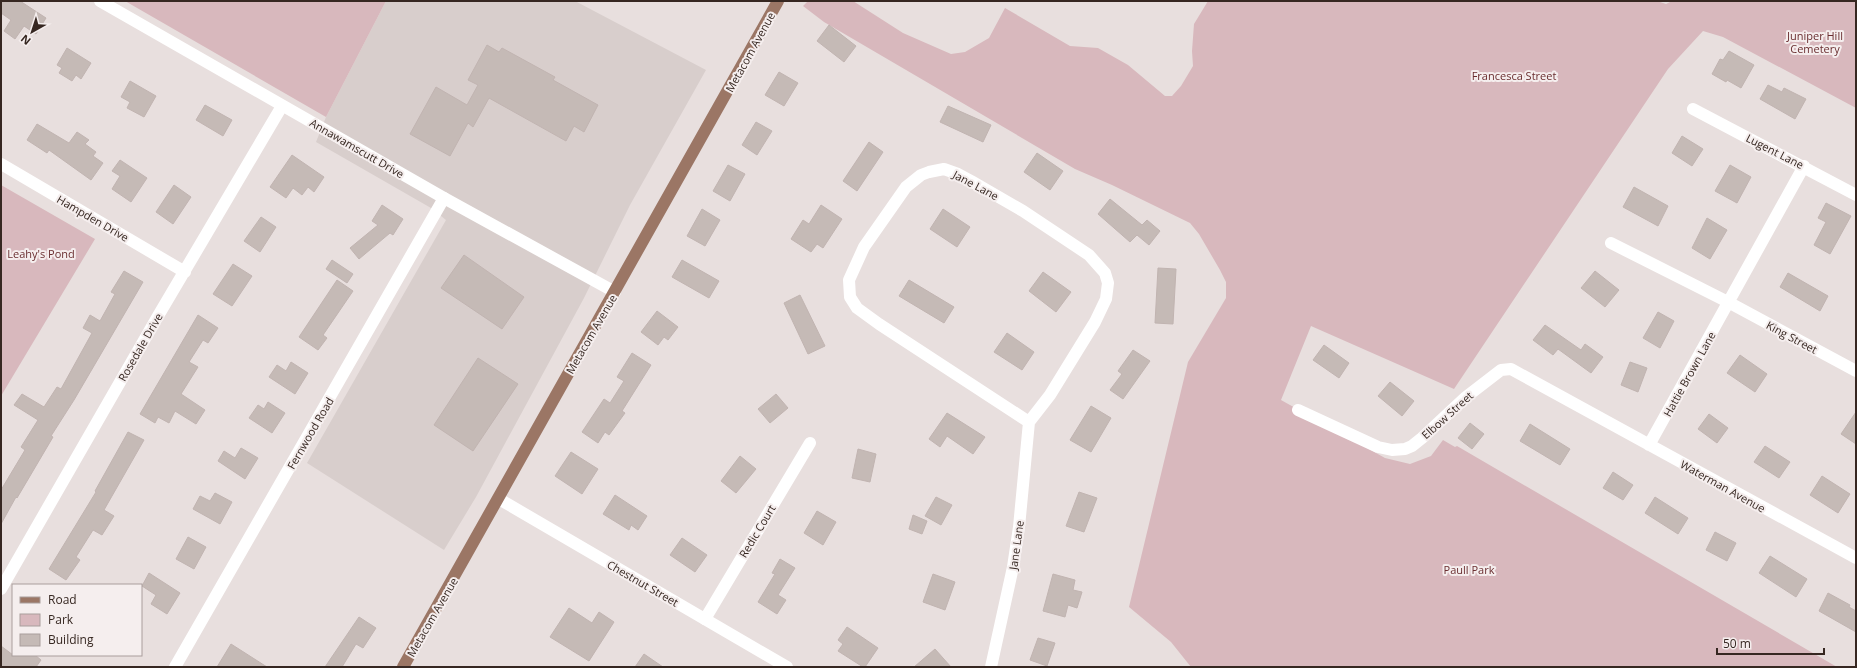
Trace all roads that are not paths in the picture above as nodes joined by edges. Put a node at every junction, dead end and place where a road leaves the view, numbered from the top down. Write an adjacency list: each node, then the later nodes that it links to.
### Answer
1 (100, 1): 3 (street, Annawamscutt Drive)
2 (778, 1): 11 (main road, Metacom Avenue)
3 (282, 106): 8 (street, Annawamscutt Drive); 10 (street, Rosedale Drive)
4 (1693, 109): 6 (street, Lugent Lane)
5 (1, 164): 10 (street, Hampden Drive)
6 (1804, 166): 7 (street, Lugent Lane); 12 (street, Hattie Brown Lane)
7 (1856, 195)
8 (444, 198): 11 (street, Annawamscutt Drive); 23 (street, Fernwood Road)
9 (1611, 242): 12 (street)
10 (185, 272): 21 (street, Rosedale Drive)
11 (615, 292): 19 (main road, Metacom Avenue)
12 (1728, 302): 13 (street, King Street); 18 (street, Hattie Brown Lane)
13 (1856, 372)
14 (1298, 410): 15 (street, Elbow Street)
15 (1590, 412): 18 (street, Waterman Avenue)
16 (1029, 422): 16 (street, Jane Lane); 26 (street, Jane Lane)
17 (810, 443): 22 (street, Redic Court)
18 (1649, 446): 20 (street, Waterman Avenue)
19 (499, 499): 22 (street, Chestnut Street); 24 (main road, Metacom Avenue)
20 (1856, 558)
21 (1, 589)
22 (704, 619): 25 (street, Chestnut Street)
23 (175, 667)
24 (403, 667)
25 (787, 667)
26 (991, 667)

